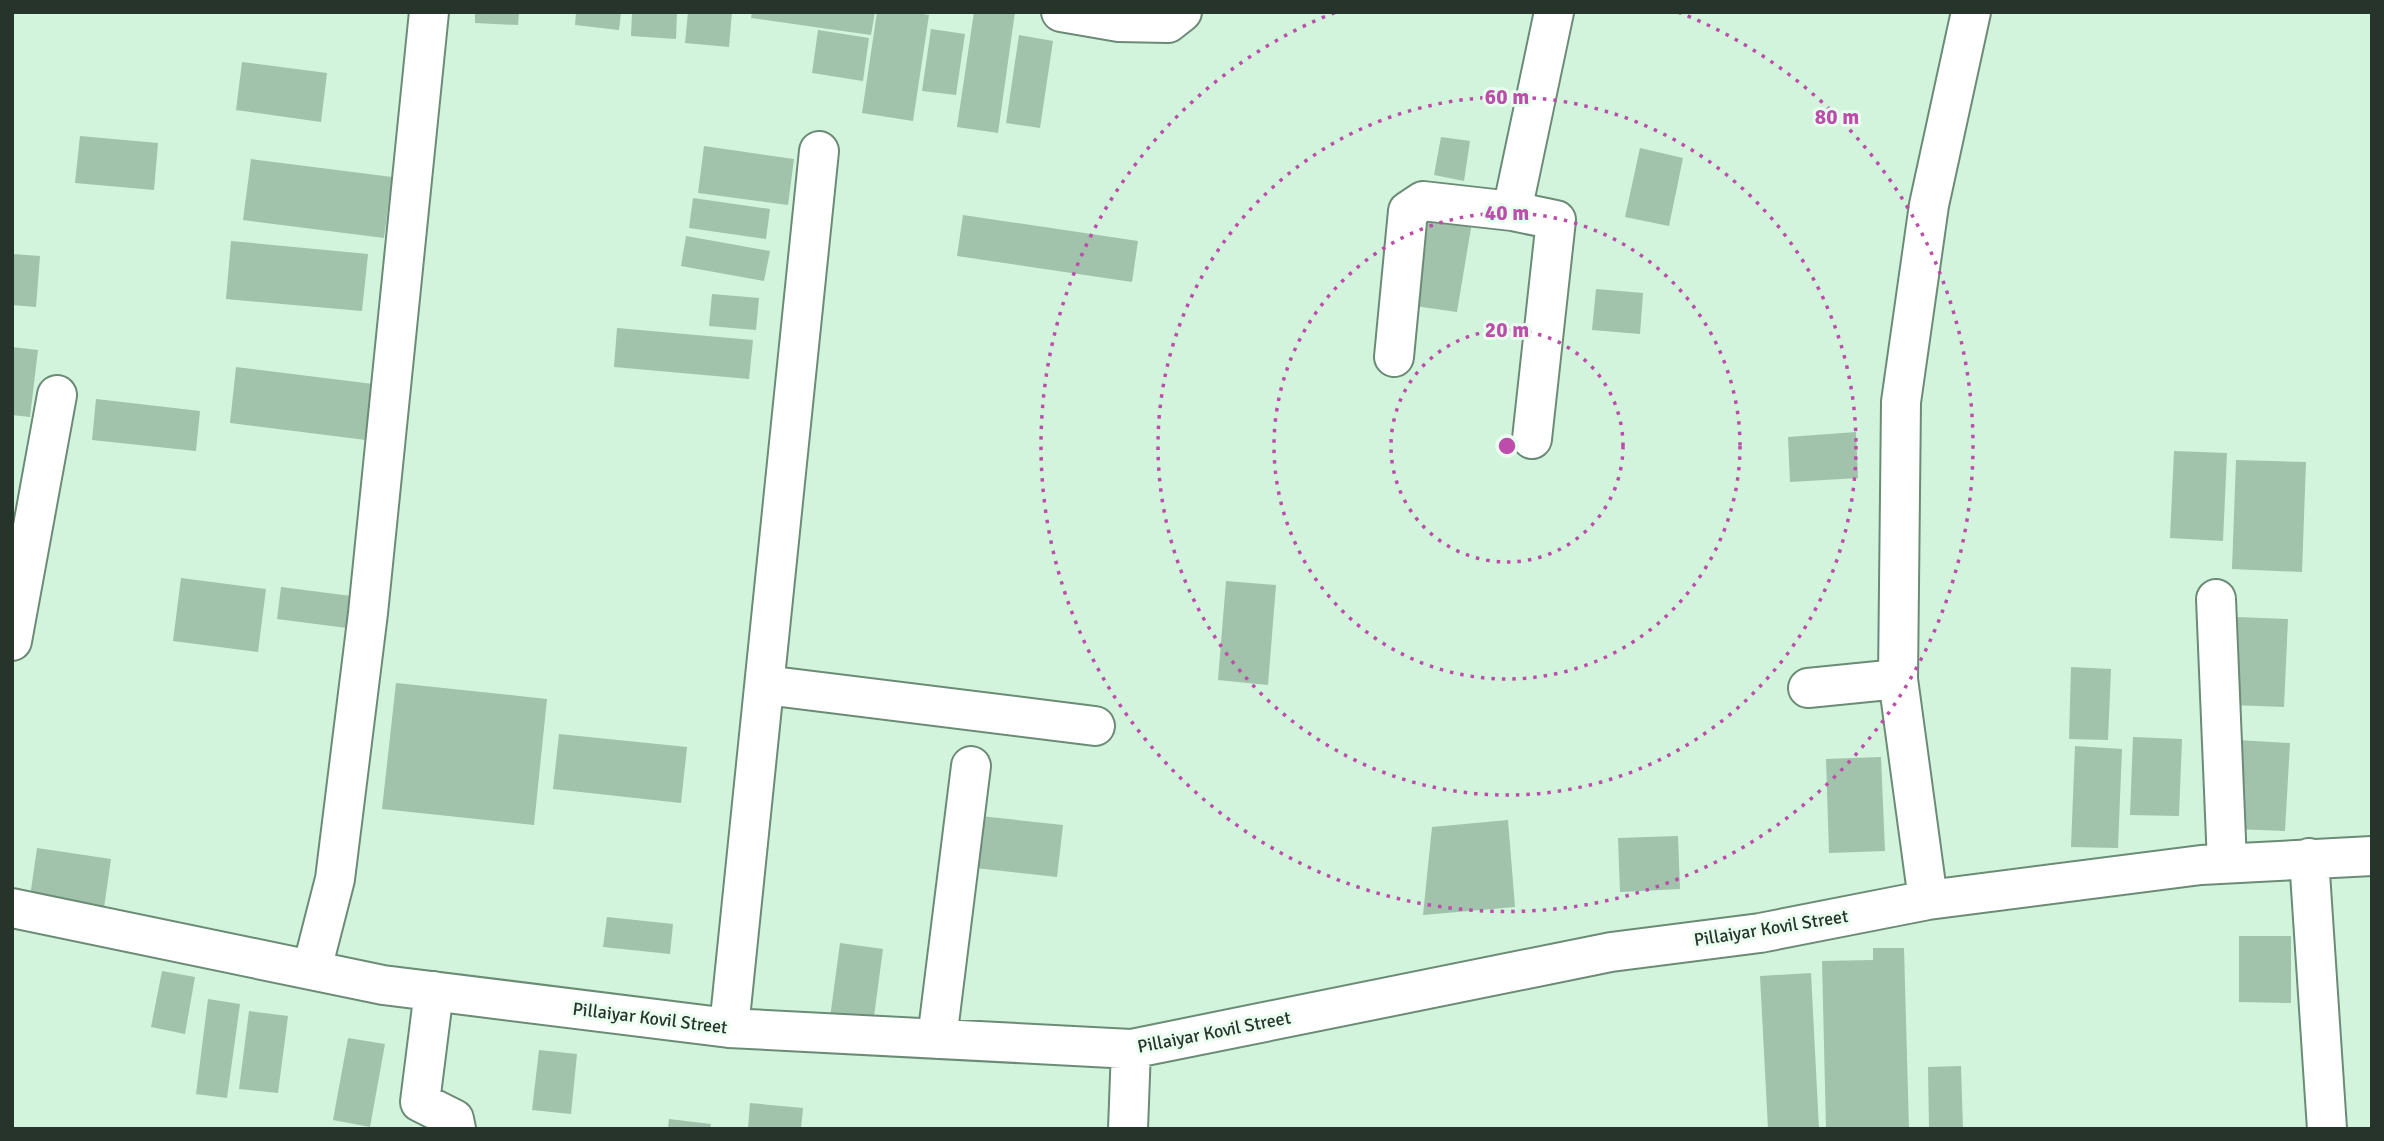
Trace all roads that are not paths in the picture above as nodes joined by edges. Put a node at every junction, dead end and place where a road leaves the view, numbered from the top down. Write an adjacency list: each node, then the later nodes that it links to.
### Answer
1 (429, 12): 23 (street)
2 (1061, 12): 3 (street)
3 (1182, 12)
4 (1554, 12): 7 (street)
5 (1971, 12): 13 (street)
6 (819, 151): 14 (street)
7 (1512, 211): 8 (street); 10 (street)
8 (1394, 357)
9 (57, 396): 12 (street)
10 (1532, 439)
11 (2216, 599): 20 (street)
12 (12, 641)
13 (1898, 679): 15 (street); 21 (street)
14 (765, 685): 16 (street); 25 (street)
15 (1808, 688)
16 (1095, 726)
17 (971, 766): 26 (street)
18 (2372, 856): 19 (street, Pillaiyar Kovil Street)
19 (2309, 858): 20 (street, Pillaiyar Kovil Street); 30 (street)
20 (2227, 863): 21 (street, Pillaiyar Kovil Street)
21 (1928, 900): 27 (street, Pillaiyar Kovil Street)
22 (12, 908): 23 (street, Pillaiyar Kovil Street)
23 (312, 969): 24 (street, Pillaiyar Kovil Street)
24 (434, 992): 25 (street, Pillaiyar Kovil Street); 28 (street)
25 (729, 1028): 26 (street, Pillaiyar Kovil Street)
26 (937, 1039): 27 (street, Pillaiyar Kovil Street)
27 (1131, 1049): 29 (street)
28 (456, 1129)
29 (1128, 1129)
30 (2327, 1129)

